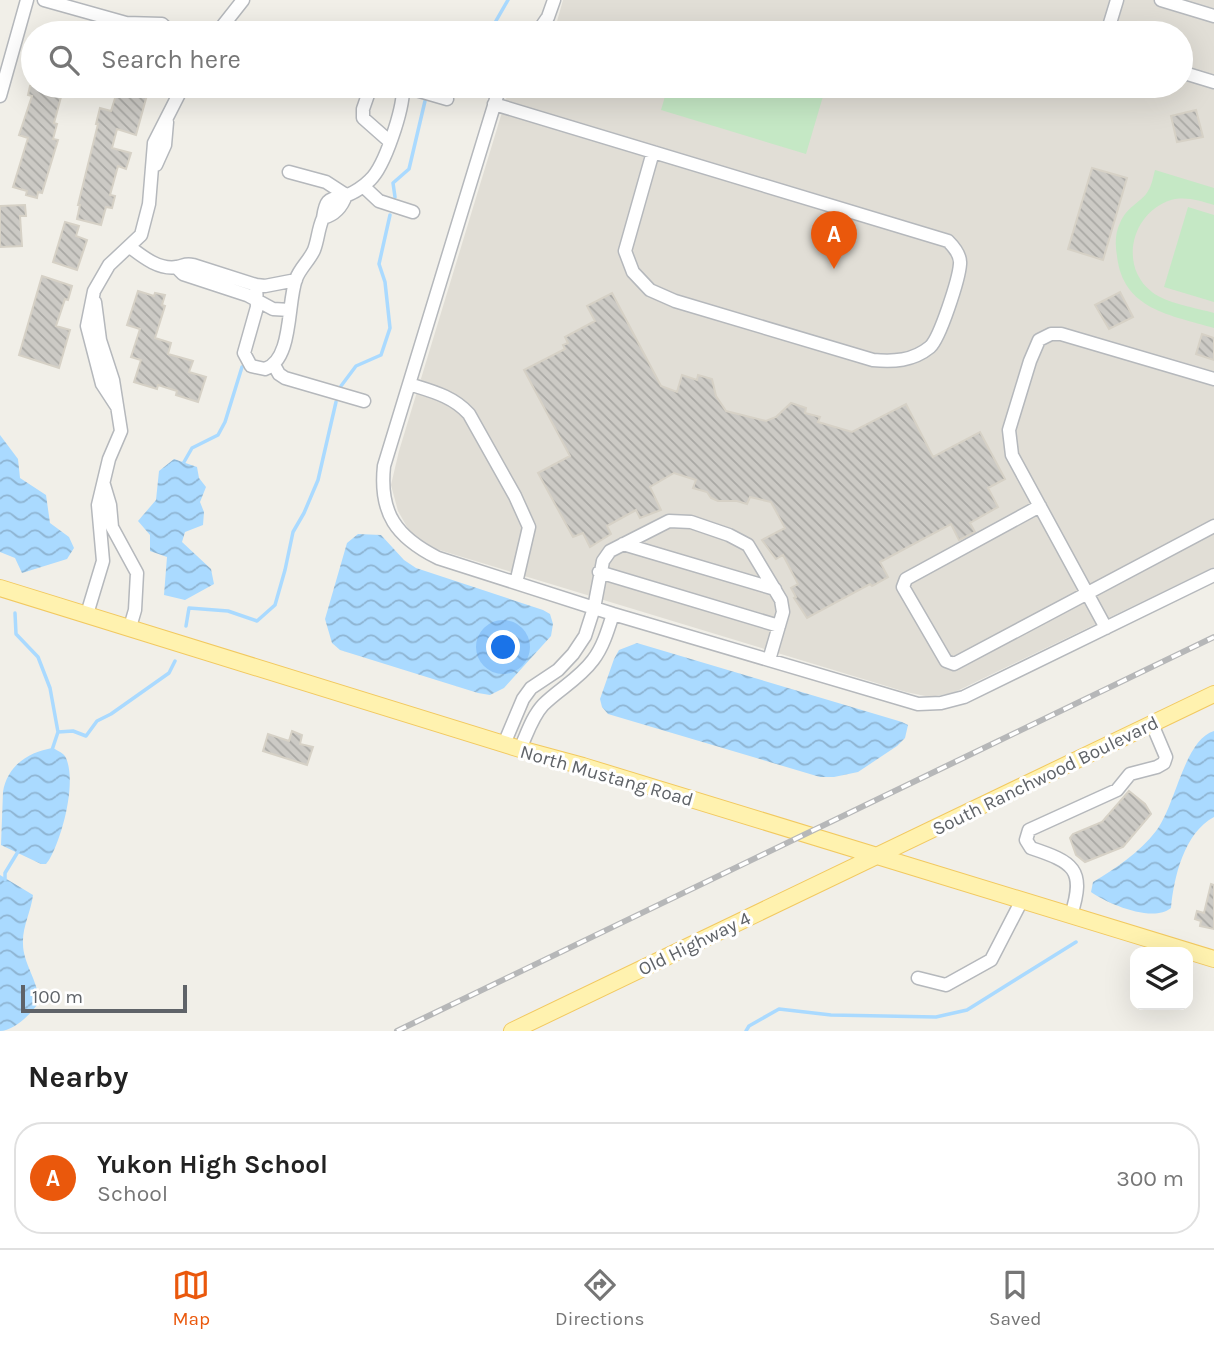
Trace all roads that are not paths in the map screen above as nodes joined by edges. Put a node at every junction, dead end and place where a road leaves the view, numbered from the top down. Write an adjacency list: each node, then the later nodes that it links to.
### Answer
1 (27, 0): 8 (street)
2 (44, 0): 10 (street)
3 (243, 0): 11 (street)
4 (554, 0): 12 (street)
5 (1117, 0): 13 (street)
6 (1161, 0): 7 (street)
7 (1214, 16)
8 (21, 21)
9 (21, 21): 16 (street)
10 (119, 21)
11 (226, 21)
12 (545, 21)
13 (1111, 21)
14 (1193, 76): 15 (street)
15 (1214, 82)
16 (0, 96)
17 (177, 98): 30 (street)
18 (367, 98): 24 (street)
19 (398, 98): 24 (street)
20 (444, 98): 22 (street)
21 (496, 98): 23 (street)
22 (447, 99)
23 (494, 104): 25 (street); 38 (street)
24 (389, 141): 27 (street)
25 (653, 152): 25 (street)
26 (289, 172): 28 (street)
27 (363, 186): 28 (street); 29 (street)
28 (346, 195): 32 (street)
29 (413, 212)
30 (130, 247): 31 (street); 40 (street)
31 (176, 267): 33 (street); 34 (street)
32 (296, 280): 33 (street); 35 (street)
33 (256, 285): 34 (street)
34 (258, 300): 35 (street); 36 (street)
35 (290, 310): 36 (street)
36 (274, 365): 39 (street)
37 (1214, 379): 41 (street)
38 (409, 384): 48 (street); 48 (street)
39 (364, 401)
40 (103, 481): 43 (street); 44 (street)
41 (1040, 506): 51 (street); 51 (street)
42 (1214, 526): 51 (street)
43 (117, 538): 44 (street); 56 (street)
44 (102, 541): 53 (street)
45 (623, 544): 46 (street); 50 (street); 50 (street)
46 (599, 572): 52 (street); 55 (street)
47 (1214, 575): 57 (street)
48 (516, 583): 52 (street)
49 (0, 588): 53 (main road, North Mustang Road)
50 (775, 589): 55 (street)
51 (1087, 594): 57 (street)
52 (594, 608): 54 (street); 61 (street)
53 (87, 614): 56 (main road, North Mustang Road)
54 (613, 614): 58 (street); 62 (street)
55 (779, 626): 58 (street)
56 (130, 627): 61 (main road, North Mustang Road)
57 (1106, 628): 58 (street)
58 (769, 660)
59 (1214, 694): 60 (main road, South Ranchwood Boulevard)
60 (1152, 724): 63 (main road, South Ranchwood Boulevard); 65 (street)
61 (504, 744): 62 (main road, North Mustang Road)
62 (520, 749): 63 (main road, North Mustang Road)
63 (877, 856): 64 (main road, North Mustang Road); 68 (main road, Old Highway 4)
64 (1022, 900): 65 (main road, North Mustang Road); 67 (street)
65 (1071, 915): 66 (main road, North Mustang Road)
66 (1214, 959)
67 (918, 978)
68 (512, 1031)

